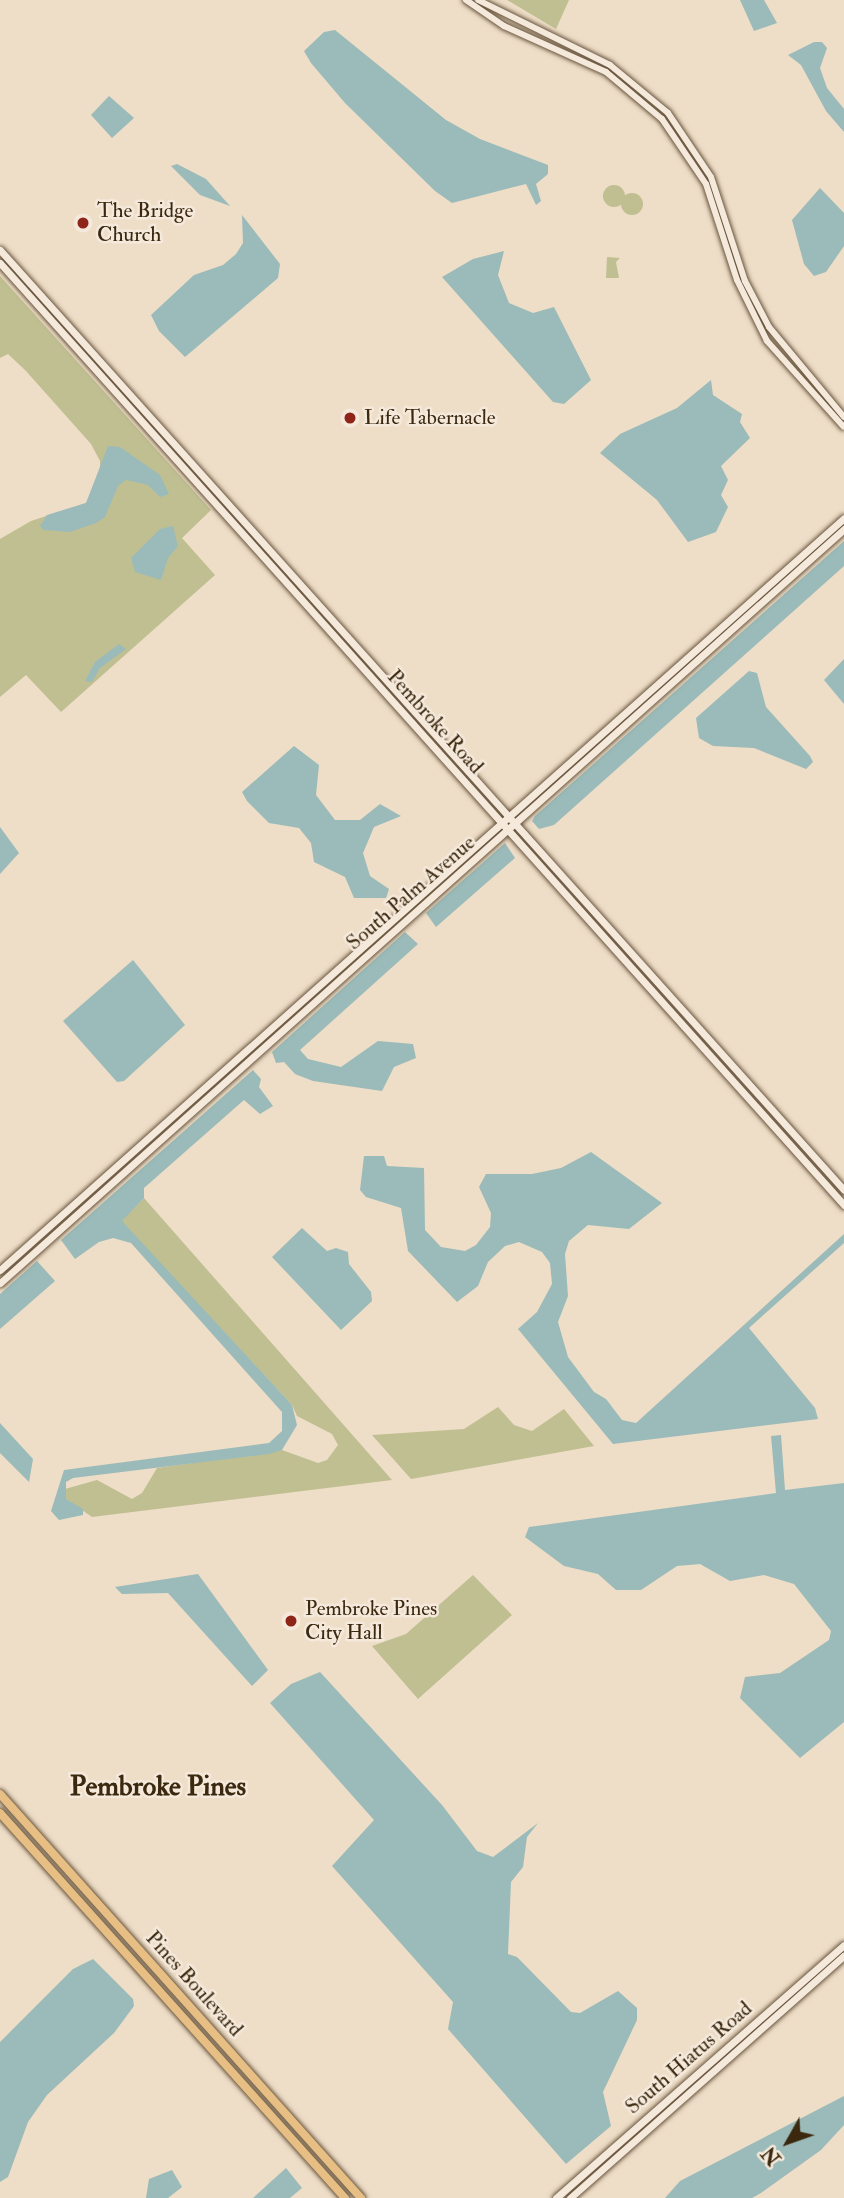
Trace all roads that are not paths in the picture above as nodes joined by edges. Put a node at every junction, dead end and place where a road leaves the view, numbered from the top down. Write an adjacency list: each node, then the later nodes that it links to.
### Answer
1 (466, 0): 7 (street)
2 (478, 0): 6 (street)
3 (0, 250): 5 (main road, Pembroke Road)
4 (0, 263): 5 (main road, Pembroke Road)
5 (12, 271): 10 (main road, Pembroke Road); 11 (main road, Pembroke Road)
6 (844, 417)
7 (844, 427)
8 (844, 518): 10 (main road, South Palm Avenue)
9 (844, 529): 12 (main road, South Palm Avenue)
10 (508, 814): 11 (main road, South Palm Avenue); 12 (main road, Pembroke Road)
11 (500, 821): 13 (main road, Pembroke Road); 16 (main road, South Palm Avenue)
12 (516, 823): 13 (main road, South Palm Avenue); 14 (main road, Pembroke Road)
13 (509, 830): 15 (main road, Pembroke Road); 17 (main road, South Palm Avenue)
14 (844, 1190)
15 (844, 1205)
16 (0, 1270)
17 (0, 1283)
18 (0, 1794): 21 (highway, Pines Boulevard)
19 (0, 1813): 20 (highway, Pines Boulevard)
20 (45, 1863): 21 (highway); 22 (highway, Pines Boulevard)
21 (69, 1871): 23 (highway, Pines Boulevard)
22 (58, 1878): 23 (highway); 27 (highway, Pines Boulevard)
23 (78, 1880): 28 (highway, Pines Boulevard)
24 (844, 1945): 26 (main road, South Hiatus Road)
25 (844, 1956): 31 (main road, South Hiatus Road)
26 (578, 2180): 29 (main road, South Hiatus Road); 30 (main road)
27 (345, 2198)
28 (362, 2198)
29 (556, 2198)
30 (562, 2198)
31 (570, 2198)

